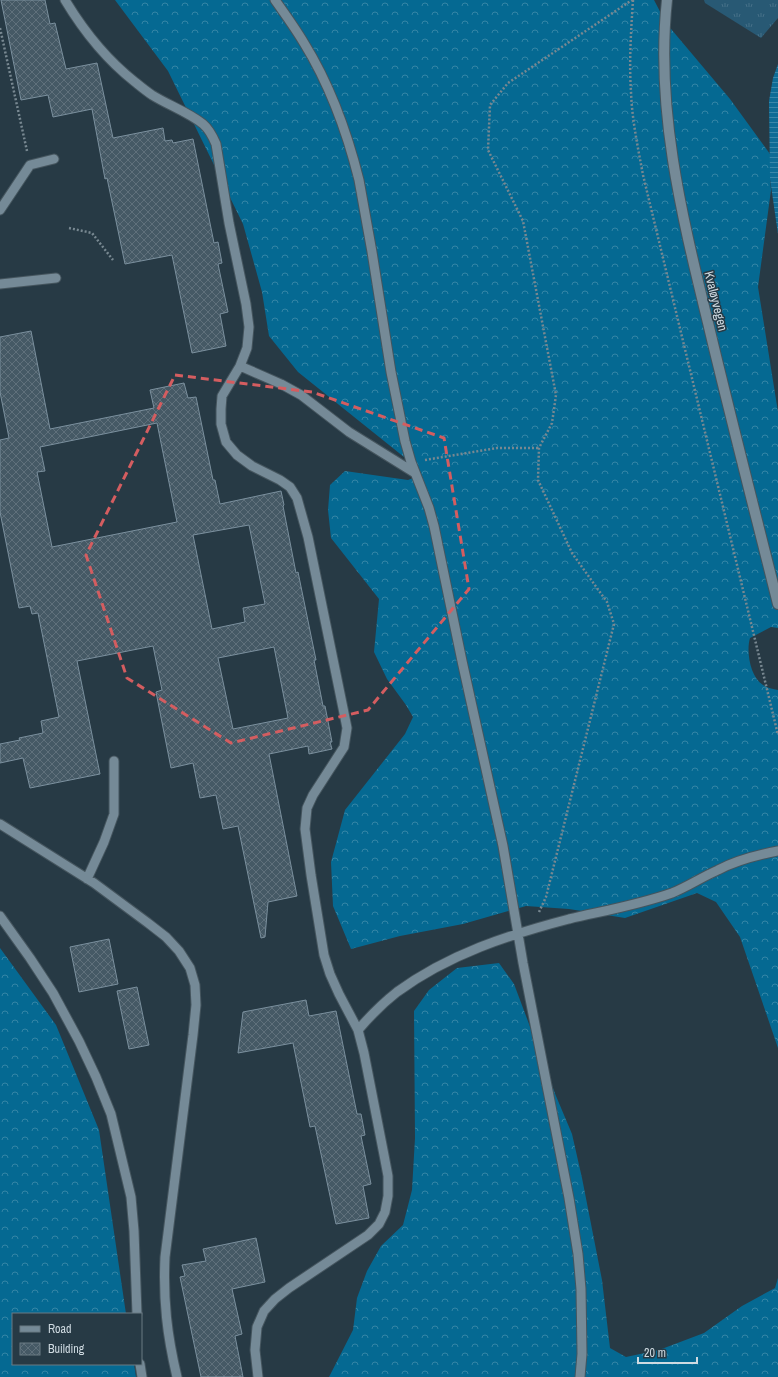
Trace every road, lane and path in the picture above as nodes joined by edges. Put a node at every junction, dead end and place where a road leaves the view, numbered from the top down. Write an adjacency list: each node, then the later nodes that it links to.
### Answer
1 (66, 0): 13 (lane)
2 (275, 0): 15 (lane)
3 (633, 0): 14 (path); 18 (path)
4 (667, 0): 17 (street, Kvaløyvegen)
5 (0, 28): 7 (path)
6 (54, 159): 7 (lane)
7 (30, 165): 8 (lane)
8 (0, 210)
9 (69, 228): 10 (path)
10 (114, 260)
11 (56, 278): 12 (lane)
12 (0, 284)
13 (240, 366): 16 (lane); 26 (lane)
14 (539, 448): 15 (path); 24 (path)
15 (411, 462): 16 (lane)
16 (415, 474): 25 (lane)
17 (778, 604)
18 (778, 735)
19 (114, 761): 22 (lane)
20 (0, 824): 22 (lane)
21 (778, 851): 24 (lane)
22 (87, 878): 30 (lane)
23 (0, 916): 27 (lane)
24 (531, 929): 25 (lane)
25 (518, 933): 26 (lane); 32 (lane)
26 (358, 1030): 31 (lane)
27 (137, 1313)
28 (140, 1365): 29 (lane)
29 (142, 1377)
30 (177, 1377)
31 (258, 1377)
32 (580, 1377)

